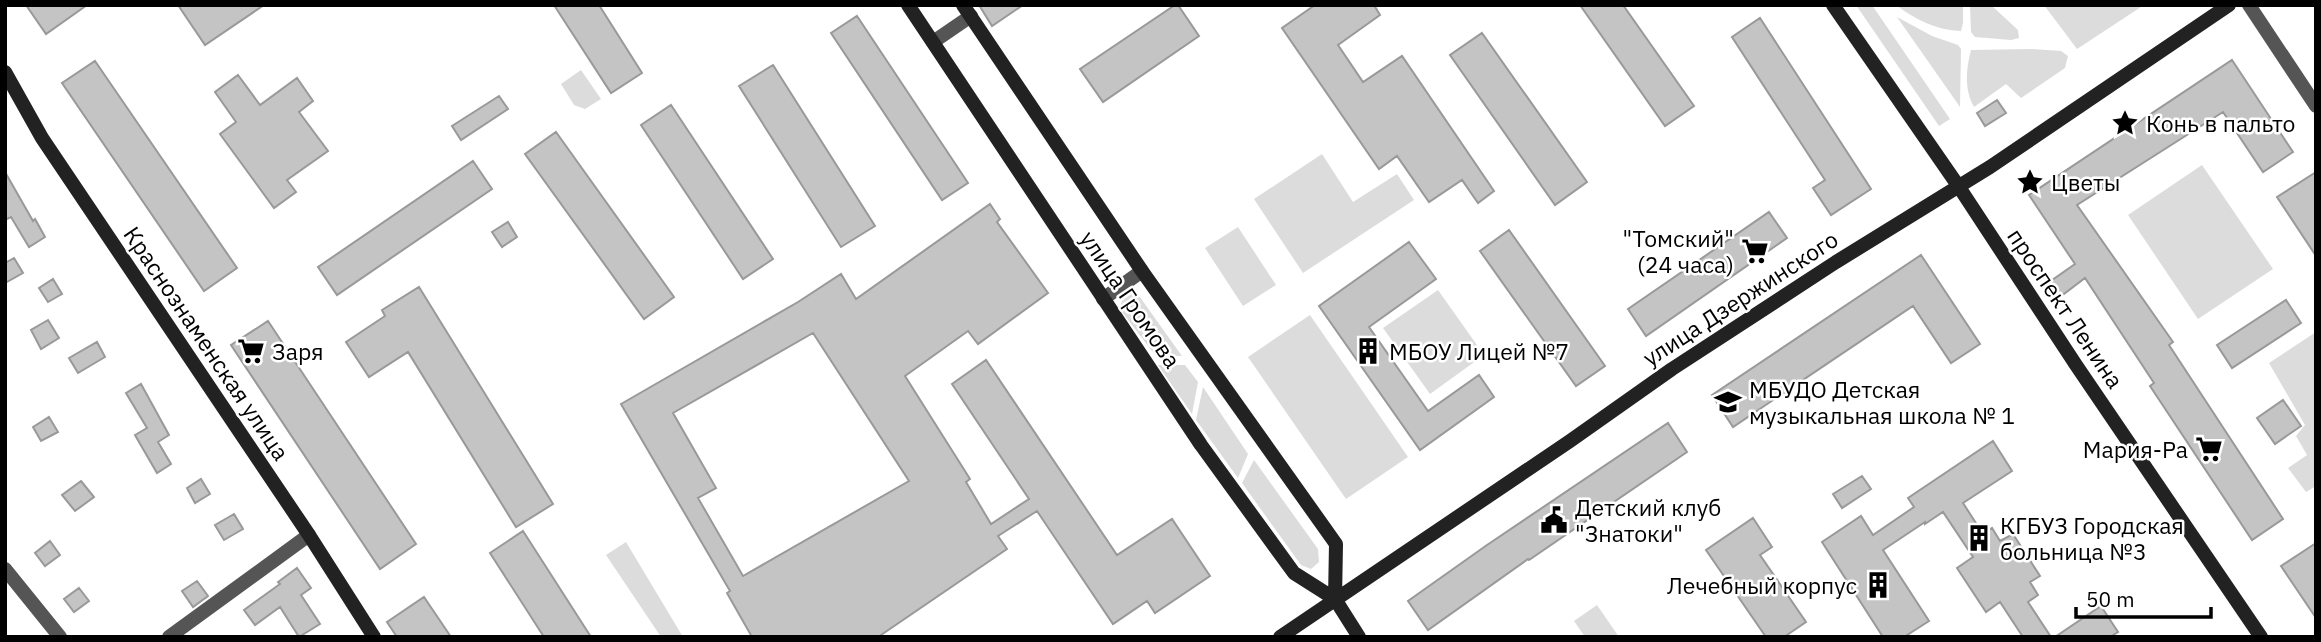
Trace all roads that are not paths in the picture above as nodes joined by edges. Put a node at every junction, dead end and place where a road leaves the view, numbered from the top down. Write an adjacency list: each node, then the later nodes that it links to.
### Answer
1 (908, 5): 6 (street, улица Громова)
2 (1833, 5): 9 (street, проспект Ленина)
3 (2229, 5): 9 (street, улица Дзержинского)
4 (2249, 5): 8 (street)
5 (967, 11): 6 (street); 10 (street, улица Громова)
6 (933, 41): 11 (street, улица Громова)
7 (5, 72): 12 (street, Краснознаменская улица)
8 (2316, 106)
9 (1959, 187): 14 (street, улица Дзержинского); 20 (street, проспект Ленина)
10 (1142, 271): 11 (street); 14 (street, улица Громова)
11 (1103, 299): 14 (street, улица Громова)
12 (309, 535): 16 (street); 17 (street, Краснознаменская улица)
13 (5, 569): 15 (street)
14 (1335, 599): 18 (street, улица Дзержинского); 19 (street, улица Громова)
15 (60, 637)
16 (169, 637)
17 (374, 637)
18 (1280, 637)
19 (1359, 637)
20 (2261, 637)

